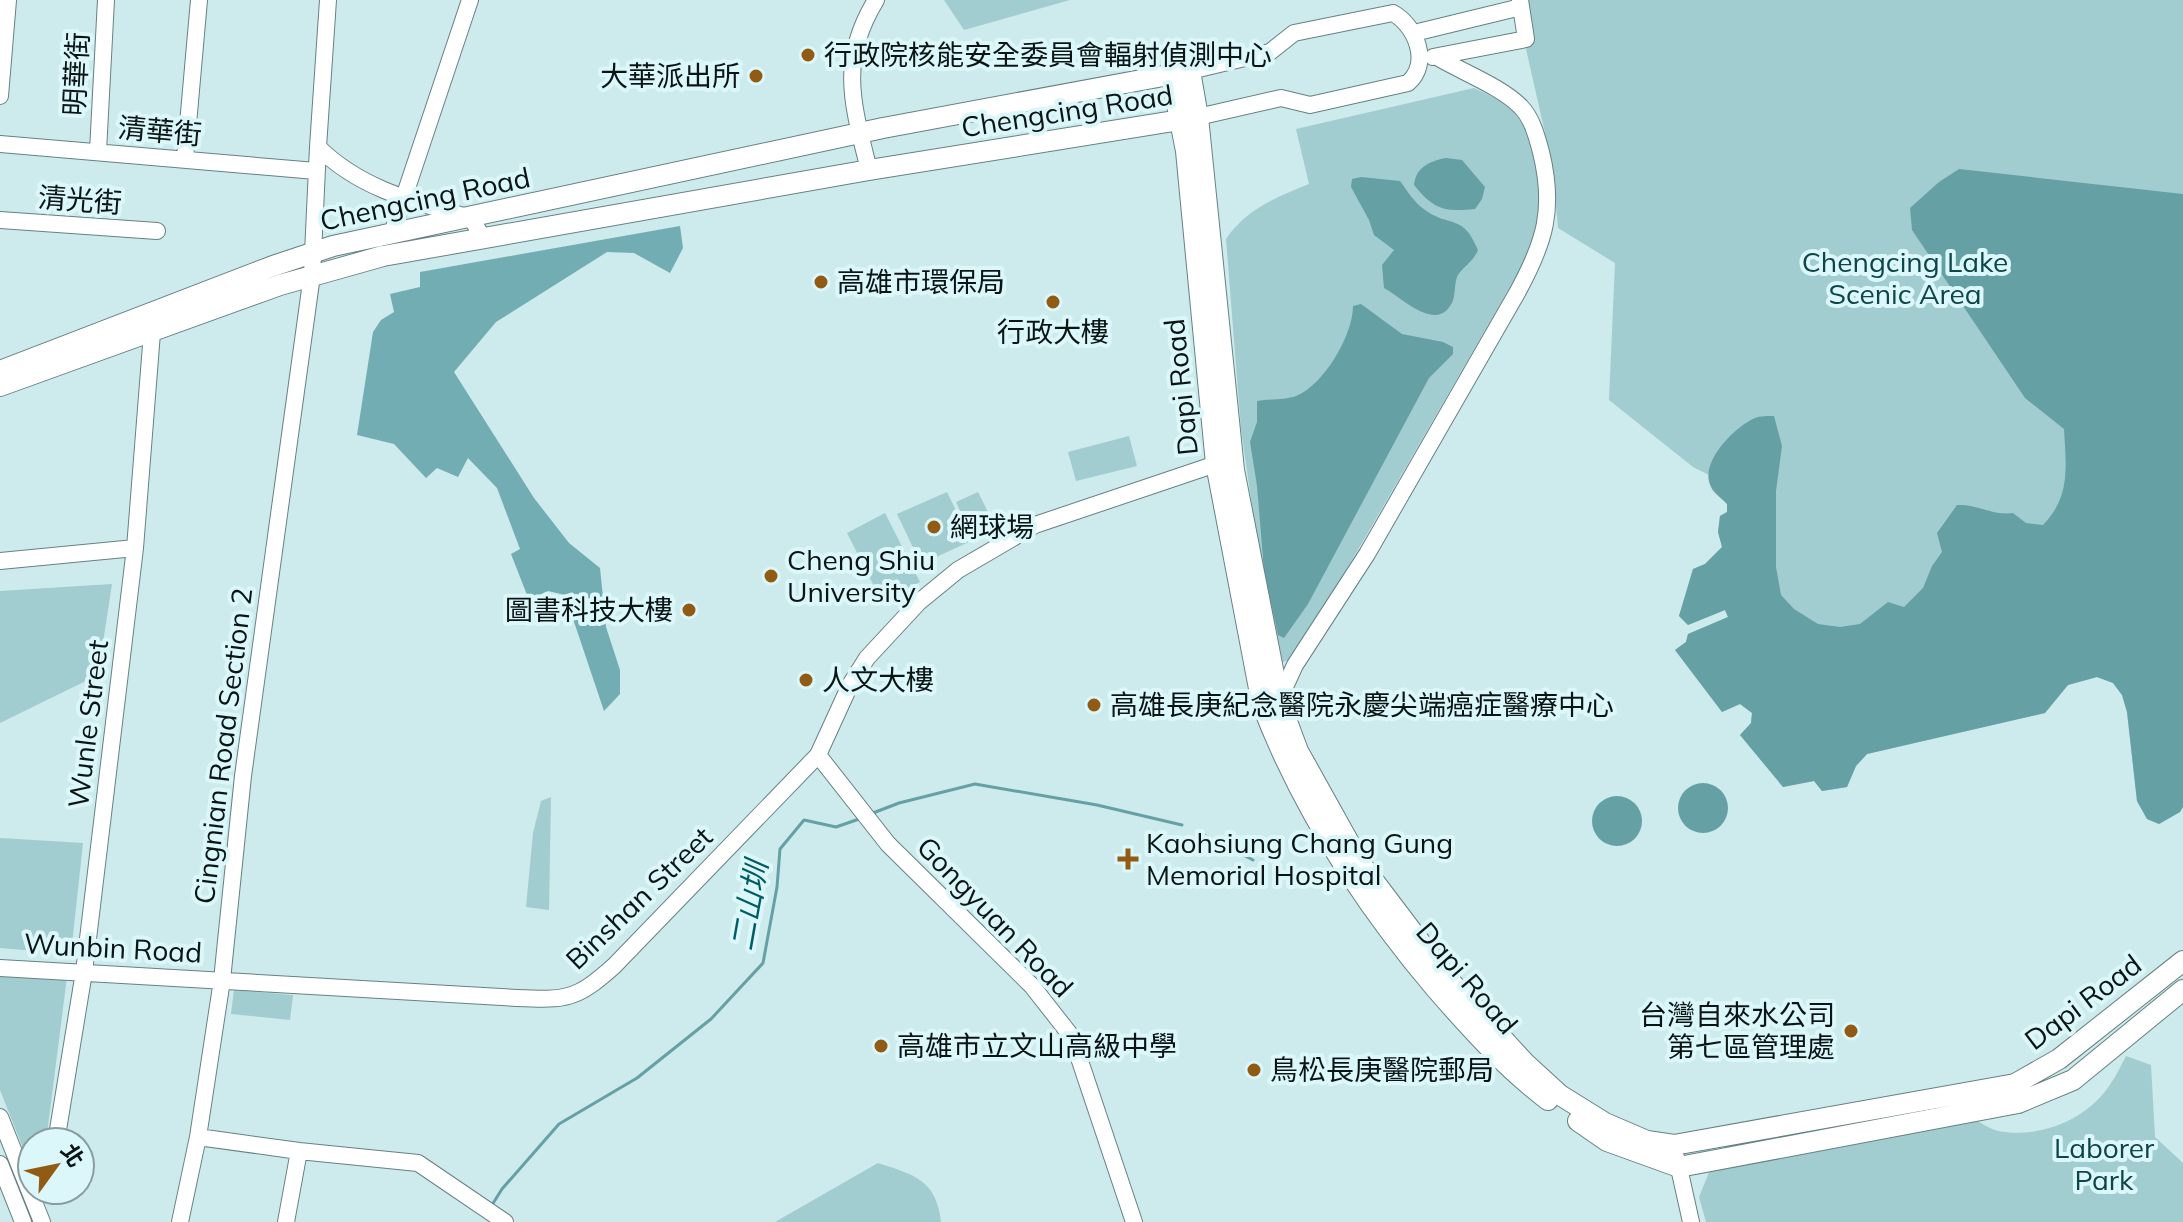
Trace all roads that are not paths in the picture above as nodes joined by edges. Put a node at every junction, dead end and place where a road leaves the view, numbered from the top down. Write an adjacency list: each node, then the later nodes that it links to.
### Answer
1 (8, 0): 12 (street)
2 (106, 0): 18 (street, 明華街)
3 (199, 0): 19 (street)
4 (328, 0): 17 (street, Cingnian Road Section 2)
5 (470, 0): 22 (street)
6 (876, 0): 15 (street)
7 (1521, 3): 8 (street); 9 (street)
8 (1414, 33): 10 (street); 11 (street, Chengcing Road)
9 (1437, 57): 10 (street); 36 (street)
10 (1419, 60): 14 (street, Chengcing Road)
11 (1180, 72): 14 (main road, Dapi Road); 15 (main road, Chengcing Road)
12 (0, 83): 13 (street)
13 (0, 96)
14 (1189, 119): 20 (main road, Chengcing Road); 33 (main road, Dapi Road); 36 (main road, Dapi Road)
15 (860, 133): 20 (street); 23 (main road, Chengcing Road)
16 (0, 144): 18 (street, 清華街)
17 (318, 147): 21 (street, Cingnian Road Section 2); 22 (street)
18 (98, 151): 19 (street, 清華街)
19 (185, 158): 21 (street, 清華街)
20 (869, 170): 27 (main road, Chengcing Road)
21 (316, 171): 28 (street, Cingnian Road Section 2)
22 (403, 199): 23 (street); 26 (street)
23 (471, 218): 26 (main road, Chengcing Road); 27 (street)
24 (0, 220): 25 (street, 清光街)
25 (157, 231)
26 (392, 233): 28 (main road, Chengcing Road)
27 (483, 238): 29 (main road, Chengcing Road)
28 (313, 252): 29 (street, Cingnian Road Section 2); 30 (main road, Chengcing Road)
29 (312, 275): 30 (main road, Chengcing Road); 41 (street, Cingnian Road Section 2)
30 (154, 320): 31 (main road, Chengcing Road); 32 (main road, Chengcing Road); 34 (street, Wunle Street)
31 (0, 371)
32 (0, 386)
33 (1216, 464): 37 (street, Binshan Street); 50 (main road, Dapi Road)
34 (135, 548): 35 (street); 40 (street, Wunle Street)
35 (0, 561)
36 (1279, 700): 46 (main road, Dapi Road)
37 (818, 755): 41 (street, Binshan Street); 56 (street, Gongyuan Road)
38 (2183, 961): 46 (main road, Dapi Road)
39 (0, 968): 40 (street, Wunbin Road)
40 (84, 972): 41 (street, Wunbin Road); 44 (street, Wunle Street)
41 (222, 980): 45 (street, Cingnian Road Section 2)
42 (2183, 990): 50 (main road, Dapi Road)
43 (0, 1117): 48 (street)
44 (59, 1126)
45 (198, 1137): 47 (street); 54 (street, Cingnian Road Section 2)
46 (1674, 1145): 50 (street)
47 (299, 1151): 52 (street); 55 (street)
48 (16, 1153)
49 (0, 1164): 51 (street)
50 (1679, 1167): 57 (street)
51 (7, 1203): 53 (street)
52 (494, 1214)
53 (23, 1222)
54 (180, 1222)
55 (286, 1222)
56 (1134, 1222)
57 (1691, 1222)

